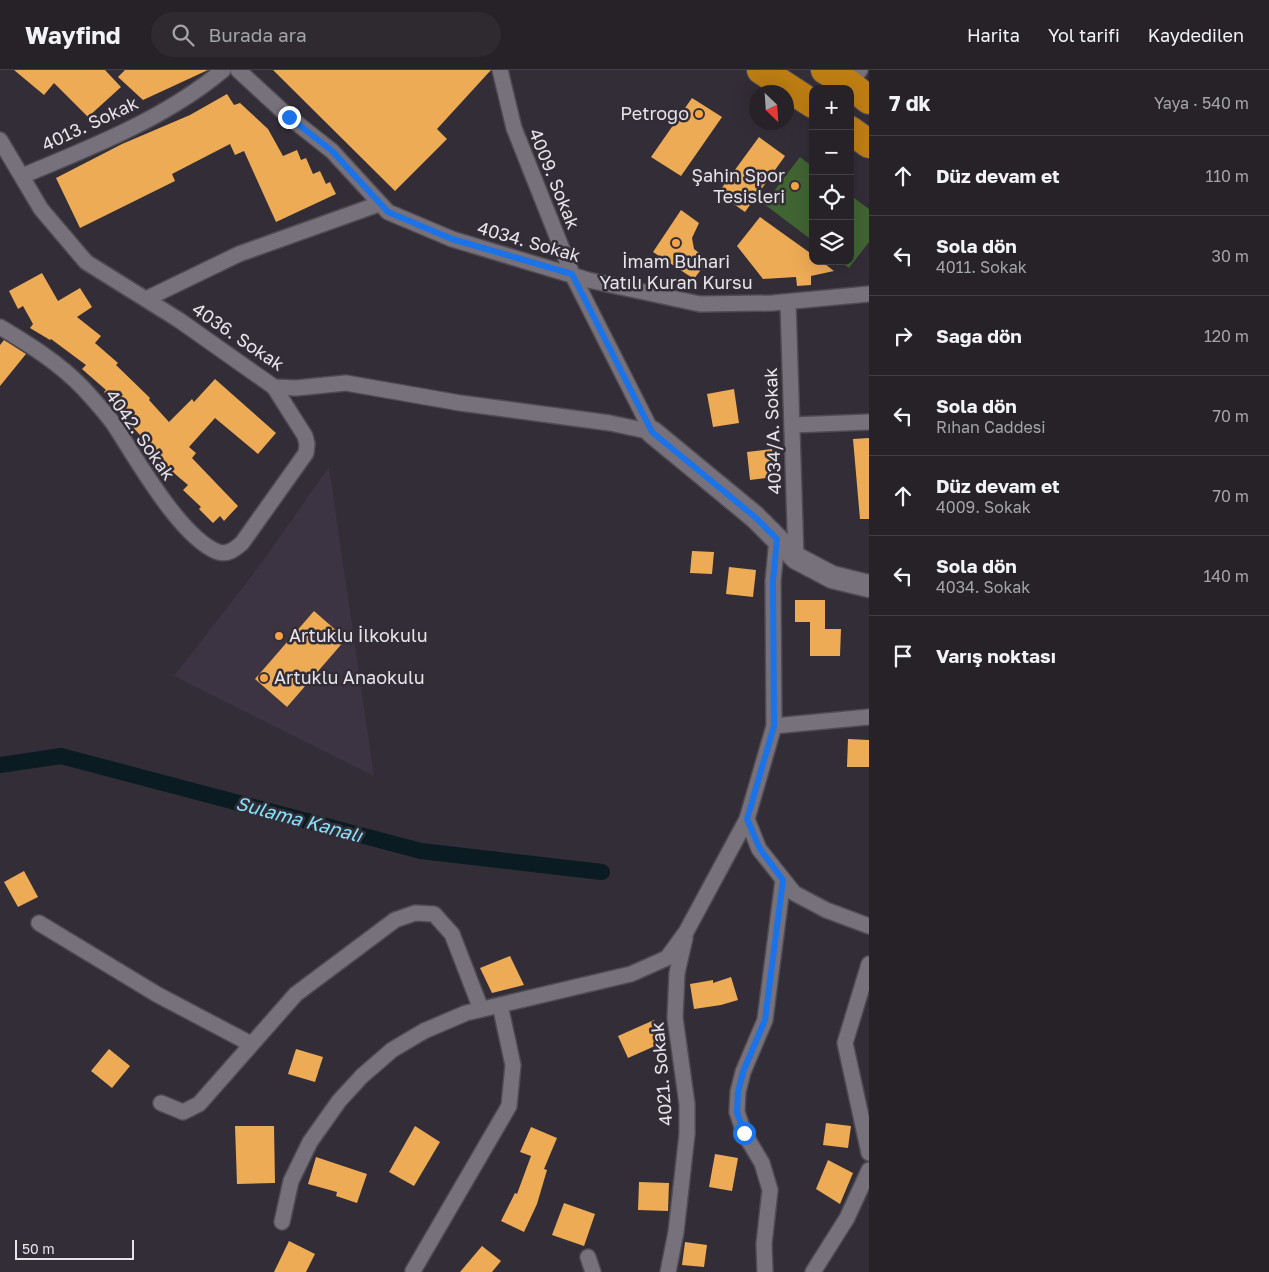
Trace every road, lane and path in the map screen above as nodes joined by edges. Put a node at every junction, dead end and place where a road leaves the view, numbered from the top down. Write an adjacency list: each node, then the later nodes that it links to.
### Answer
1 (224, 70): 11 (street, 4013. Sokak)
2 (238, 70): 12 (street, 4034. Sokak)
3 (500, 70): 13 (street, 4009. Sokak)
4 (761, 70): 7 (highway)
5 (825, 70): 6 (highway)
6 (859, 85)
7 (809, 101)
8 (854, 133): 10 (highway)
9 (0, 140): 11 (street, 4036. Sokak)
10 (869, 144)
11 (22, 176): 15 (street, 4036. Sokak)
12 (379, 204): 13 (street, 4034. Sokak); 15 (street)
13 (572, 274): 16 (street, 4034. Sokak); 21 (street, 4009. Sokak)
14 (869, 294): 16 (street, 4034. Sokak)
15 (146, 299): 18 (street, 4036. Sokak)
16 (788, 302): 20 (street, 4034/A. Sokak)
17 (0, 327): 18 (street, 4042. Sokak)
18 (274, 387): 21 (street, 4036. Sokak)
19 (869, 422): 20 (street)
20 (792, 425): 23 (street, 4034/A. Sokak)
21 (652, 432): 22 (street)
22 (777, 539): 23 (street); 26 (street)
23 (796, 558): 24 (street)
24 (869, 586)
25 (869, 717): 26 (street)
26 (774, 726): 27 (street)
27 (747, 819): 28 (street); 31 (street)
28 (783, 880): 30 (street); 44 (street)
29 (39, 923): 35 (street)
30 (869, 926)
31 (686, 932): 33 (street); 43 (street, 4021. Sokak)
32 (869, 964): 37 (street)
33 (500, 1005): 34 (street); 41 (street)
34 (481, 1010): 35 (street); 39 (street)
35 (251, 1044): 36 (street)
36 (161, 1103)
37 (869, 1153)
38 (869, 1170): 45 (street)
39 (282, 1222)
40 (588, 1257): 42 (street)
41 (413, 1271)
42 (594, 1272)
43 (668, 1272)
44 (765, 1272)
45 (813, 1272)

